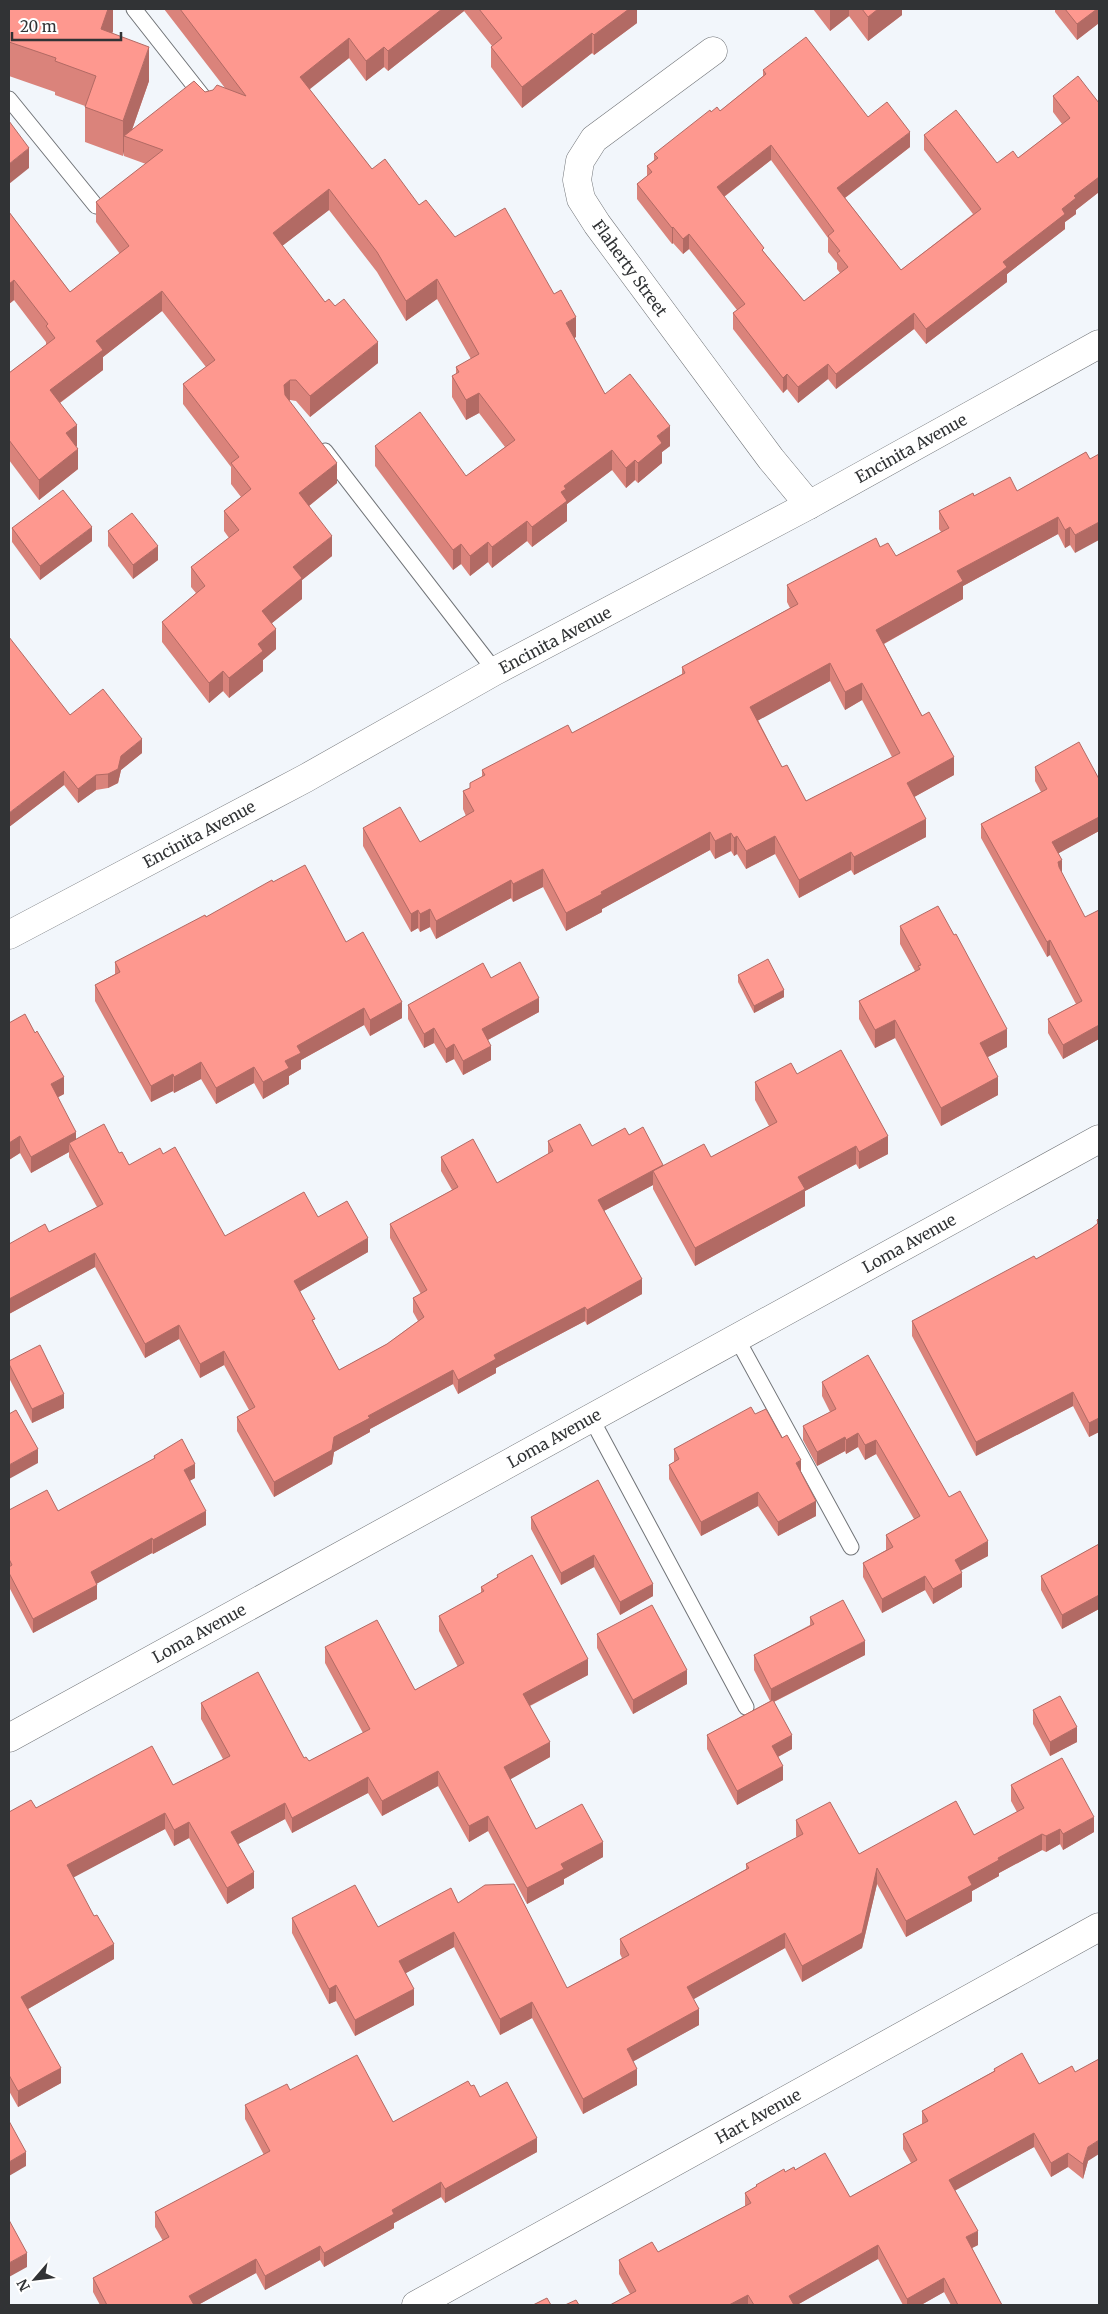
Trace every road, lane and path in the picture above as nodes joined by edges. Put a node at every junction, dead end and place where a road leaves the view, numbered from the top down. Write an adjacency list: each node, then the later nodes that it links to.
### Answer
1 (134, 9): 4 (lane)
2 (713, 51): 8 (street, Flaherty Street)
3 (9, 99): 5 (lane)
4 (208, 103)
5 (96, 206)
6 (1099, 344): 8 (street, Encinita Avenue)
7 (316, 440): 9 (lane)
8 (809, 505): 9 (street, Encinita Avenue)
9 (495, 671): 10 (street, Encinita Avenue)
10 (11, 929)
11 (1099, 1139): 12 (street, Loma Avenue)
12 (736, 1337): 13 (street, Loma Avenue); 14 (lane)
13 (590, 1418): 15 (lane); 16 (street, Loma Avenue)
14 (851, 1547)
15 (746, 1707)
16 (9, 1738)
17 (1099, 1927): 18 (street, Hart Avenue)
18 (416, 2305)

